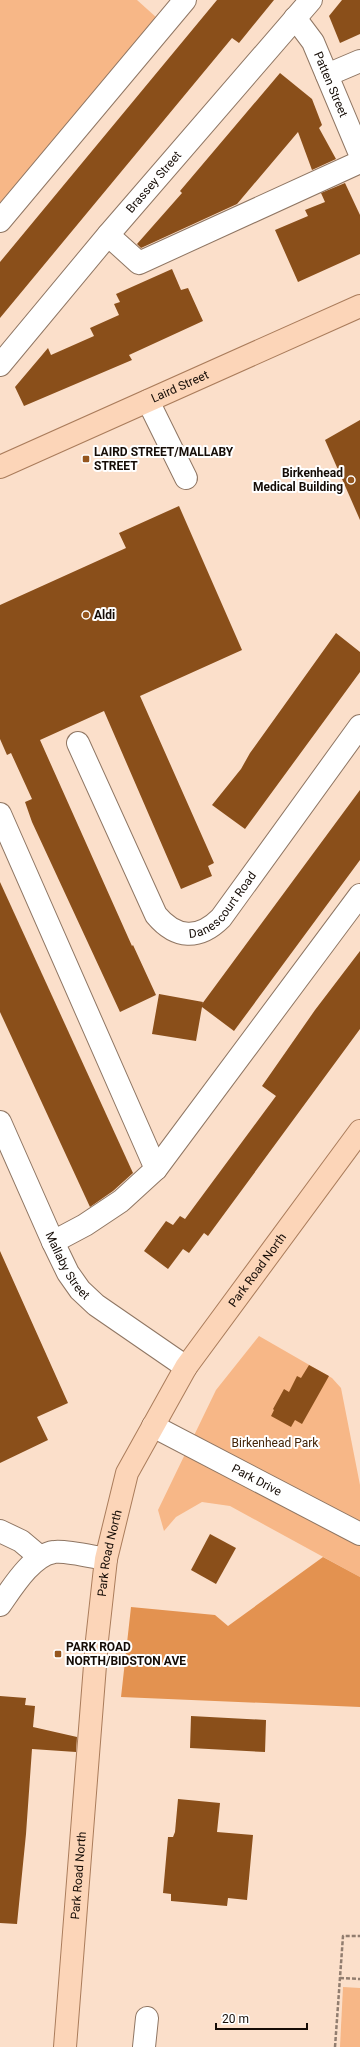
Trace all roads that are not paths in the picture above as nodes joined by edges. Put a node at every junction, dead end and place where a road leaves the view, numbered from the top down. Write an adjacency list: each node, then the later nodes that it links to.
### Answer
1 (185, 0): 7 (street)
2 (302, 6): 4 (street, Patten Street); 8 (street, Brassey Street)
3 (360, 61): 4 (street)
4 (327, 75): 5 (street, Patten Street)
5 (360, 154)
6 (360, 162): 8 (street)
7 (0, 221)
8 (108, 236): 10 (street, Brassey Street)
9 (360, 306): 11 (main road, Laird Street)
10 (0, 365)
11 (148, 401): 12 (main road, Laird Street); 13 (street)
12 (0, 466)
13 (186, 478)
14 (360, 726): 15 (street, Danescourt Road)
15 (78, 744)
16 (0, 814): 20 (street)
17 (360, 895): 20 (street)
18 (0, 1122): 21 (street, Mallaby Street)
19 (360, 1131): 22 (main road, Park Road North)
20 (156, 1169): 21 (street)
21 (53, 1242): 22 (street, Mallaby Street)
22 (186, 1367): 23 (main road, Park Road North)
23 (153, 1426): 25 (street, Park Drive); 27 (main road, Park Road North)
24 (0, 1531): 26 (street)
25 (360, 1534)
26 (40, 1557): 27 (street); 28 (street)
27 (106, 1559): 30 (main road, Park Road North)
28 (0, 1605)
29 (147, 2018): 31 (street)
30 (65, 2047)
31 (144, 2047)

